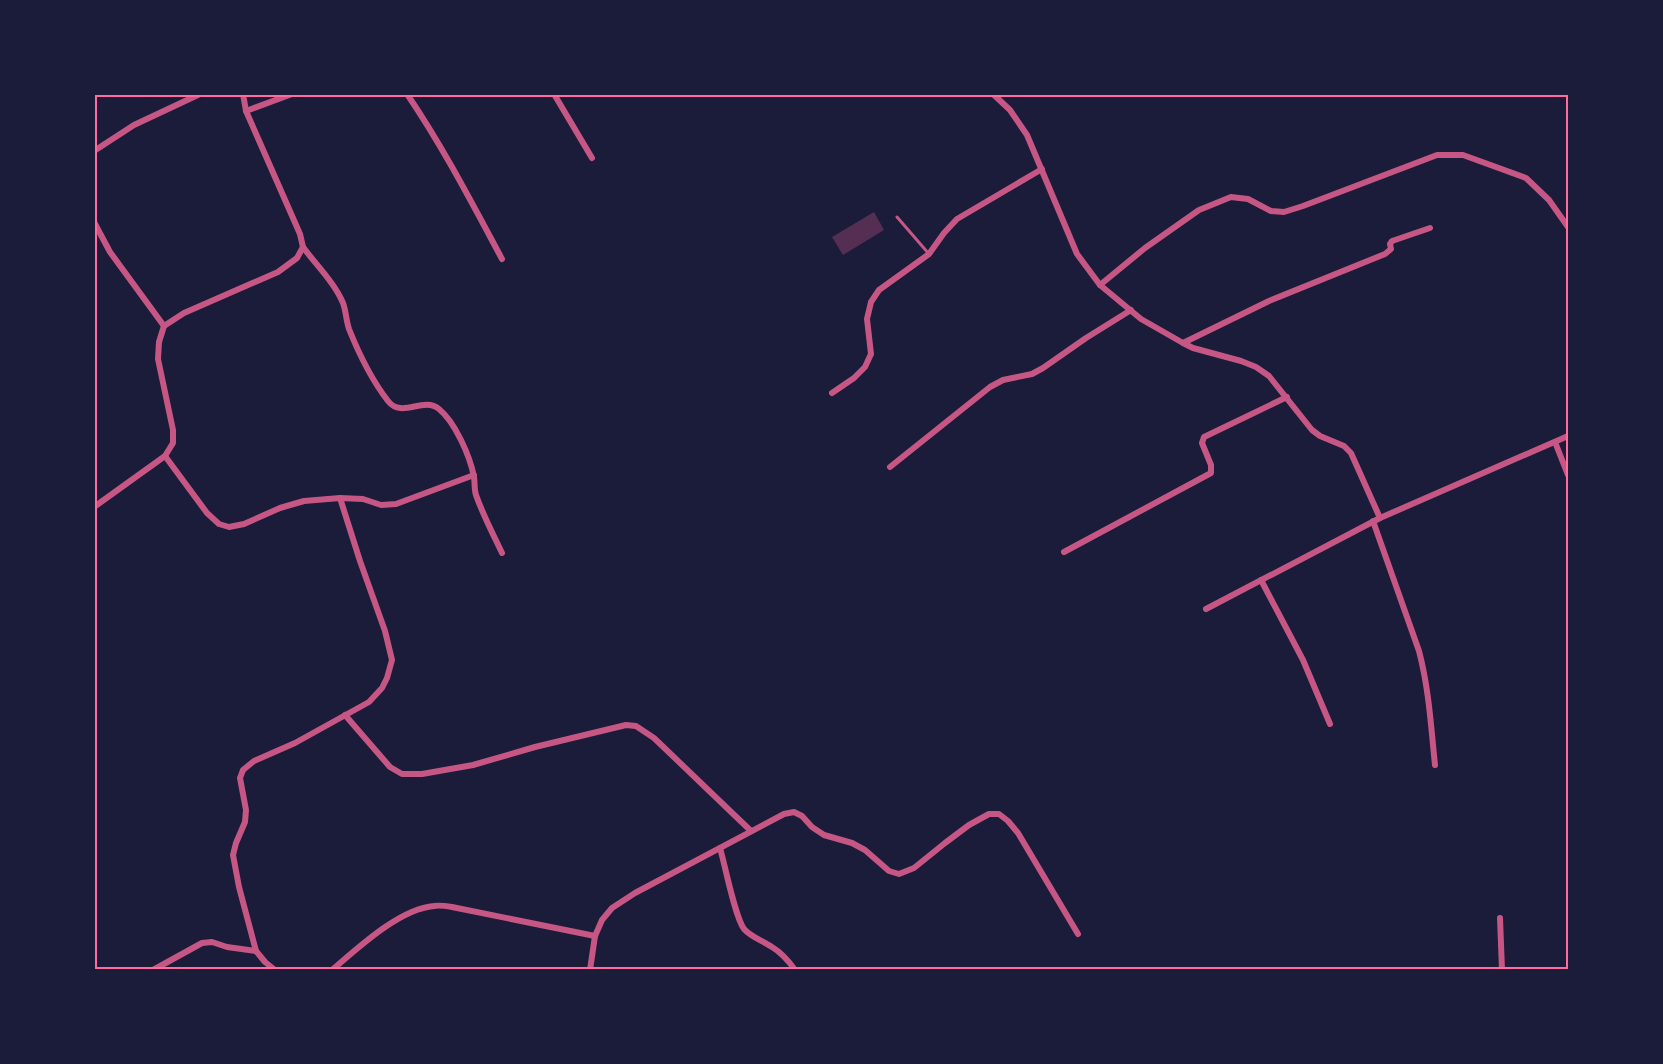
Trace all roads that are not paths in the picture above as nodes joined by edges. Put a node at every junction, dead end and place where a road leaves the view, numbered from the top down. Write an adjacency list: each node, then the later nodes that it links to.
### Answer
1 (200, 94): 8 (street)
2 (243, 94): 7 (street)
3 (292, 94): 7 (street)
4 (407, 94): 17 (street)
5 (554, 94): 9 (street)
6 (993, 94): 10 (street)
7 (246, 111): 15 (street)
8 (94, 151)
9 (592, 158)
10 (1042, 169): 16 (street); 18 (street)
11 (897, 217): 16 (lane)
12 (94, 222): 20 (street)
13 (1569, 227): 18 (street)
14 (1430, 228): 21 (street)
15 (303, 247): 20 (street); 28 (street)
16 (929, 254): 22 (street)
17 (502, 259)
18 (1100, 285): 19 (street)
19 (1131, 310): 21 (street); 27 (street)
20 (164, 326): 26 (street)
21 (1183, 343): 23 (street)
22 (832, 393)
23 (1287, 397): 32 (street); 33 (street)
24 (1569, 436): 25 (street)
25 (1555, 442): 29 (street); 32 (street)
26 (165, 456): 30 (street); 31 (street)
27 (890, 467)
28 (474, 475): 30 (street); 34 (street)
29 (1569, 475)
30 (340, 498): 37 (street)
31 (94, 507)
32 (1377, 520): 35 (street); 39 (street)
33 (1064, 552)
34 (502, 553)
35 (1261, 580): 36 (street); 38 (street)
36 (1206, 609)
37 (345, 715): 40 (street); 45 (street)
38 (1330, 724)
39 (1435, 765)
40 (751, 831): 41 (street); 43 (street)
41 (720, 848): 44 (street); 50 (street)
42 (1500, 918): 51 (street)
43 (1078, 934)
44 (595, 936): 48 (street); 49 (street)
45 (256, 951): 46 (street); 47 (street)
46 (153, 969)
47 (275, 969)
48 (332, 969)
49 (590, 969)
50 (795, 969)
51 (1502, 969)

